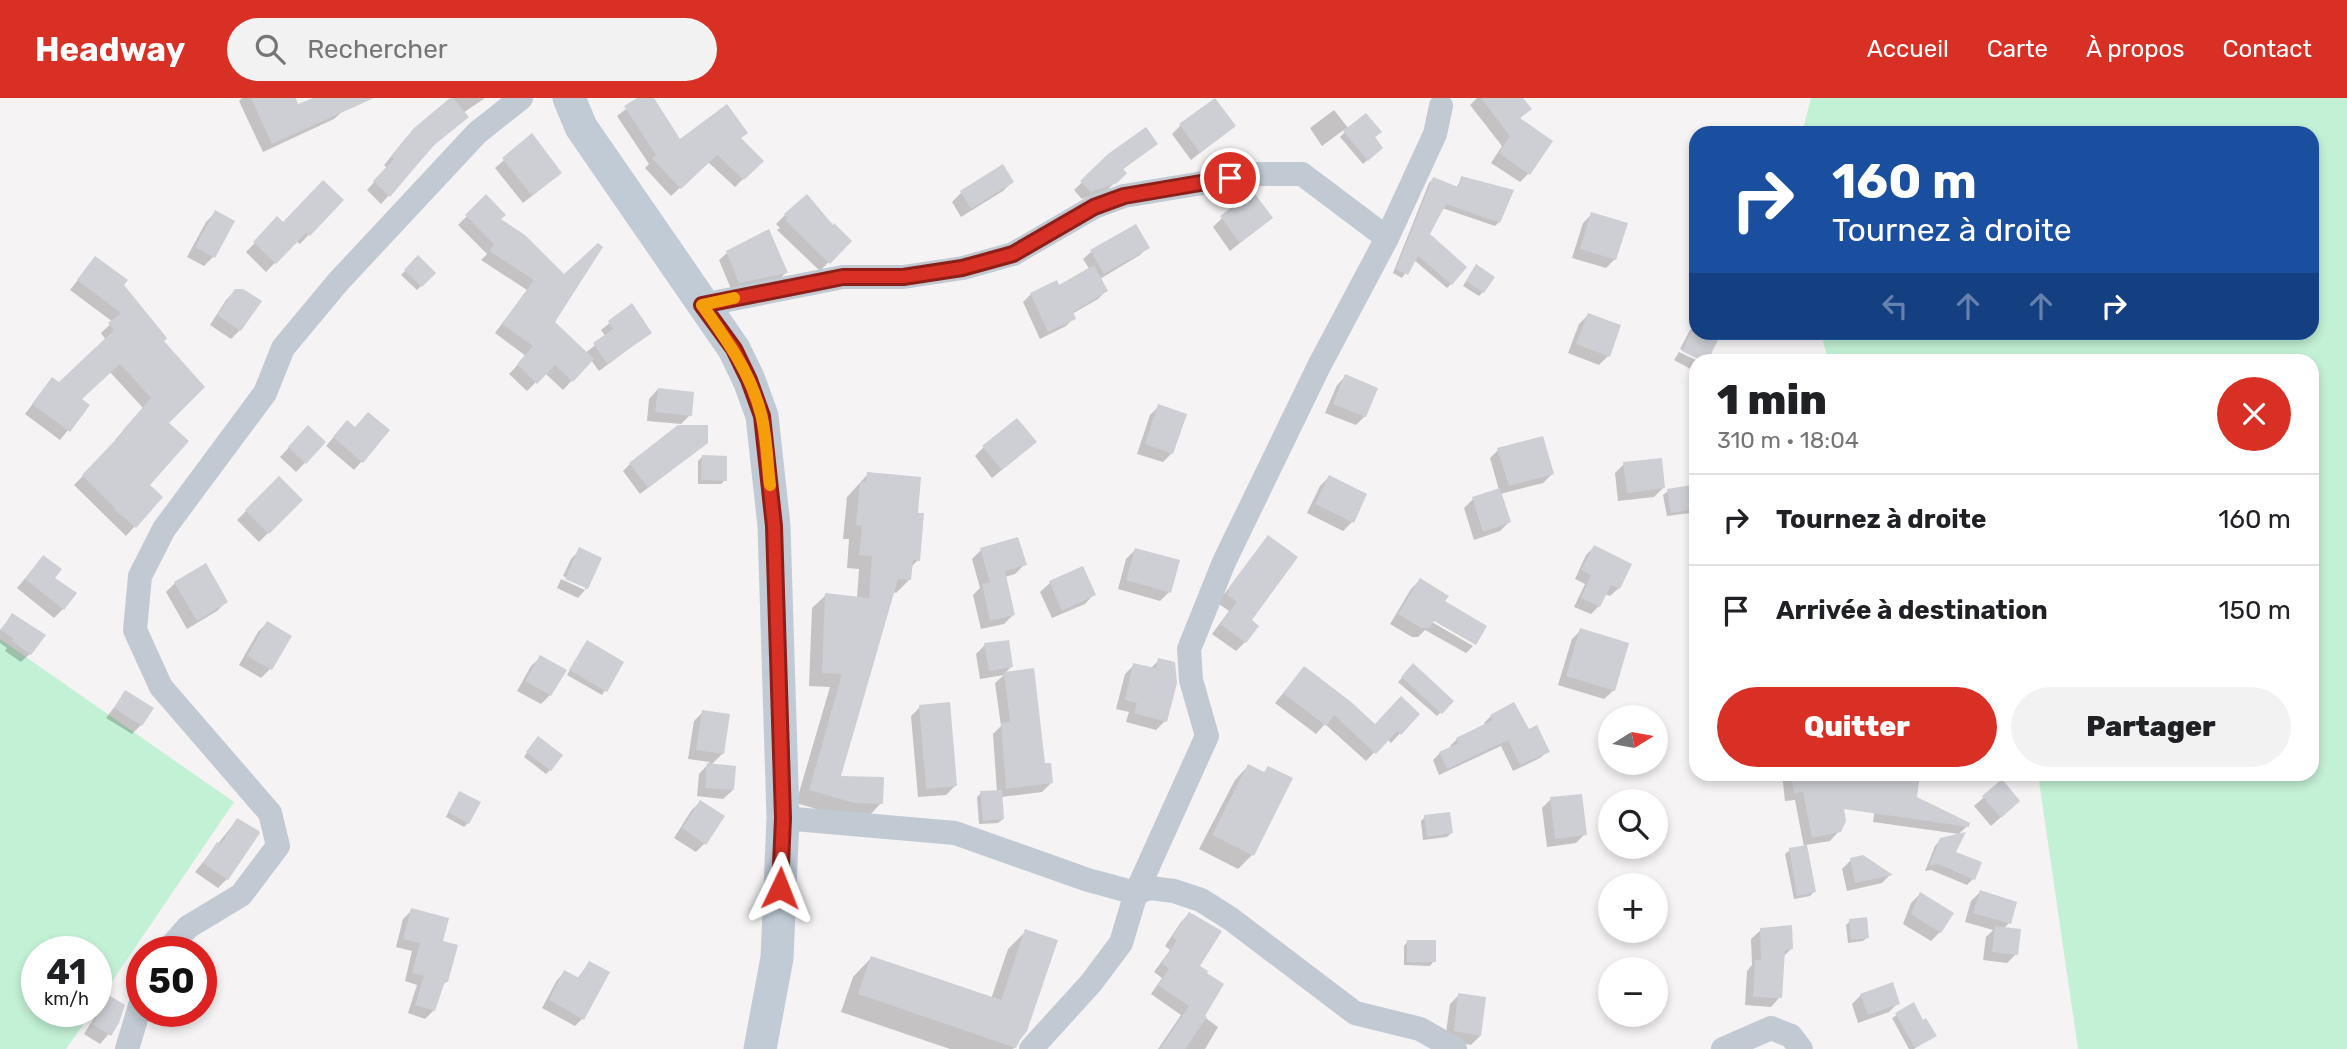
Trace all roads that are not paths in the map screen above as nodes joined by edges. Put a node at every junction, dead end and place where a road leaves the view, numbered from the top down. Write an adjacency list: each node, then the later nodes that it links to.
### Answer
1 (521, 98): 8 (street)
2 (569, 98): 5 (main road)
3 (1441, 106): 4 (street)
4 (1387, 238): 5 (street); 7 (street)
5 (702, 305): 6 (main road)
6 (783, 818): 7 (street); 11 (main road)
7 (1136, 893): 12 (street); 13 (street)
8 (180, 936)
9 (134, 1027): 10 (street)
10 (127, 1049)
11 (760, 1049)
12 (1031, 1049)
13 (1455, 1049)
14 (1723, 1049): 15 (street)
15 (1801, 1049)

